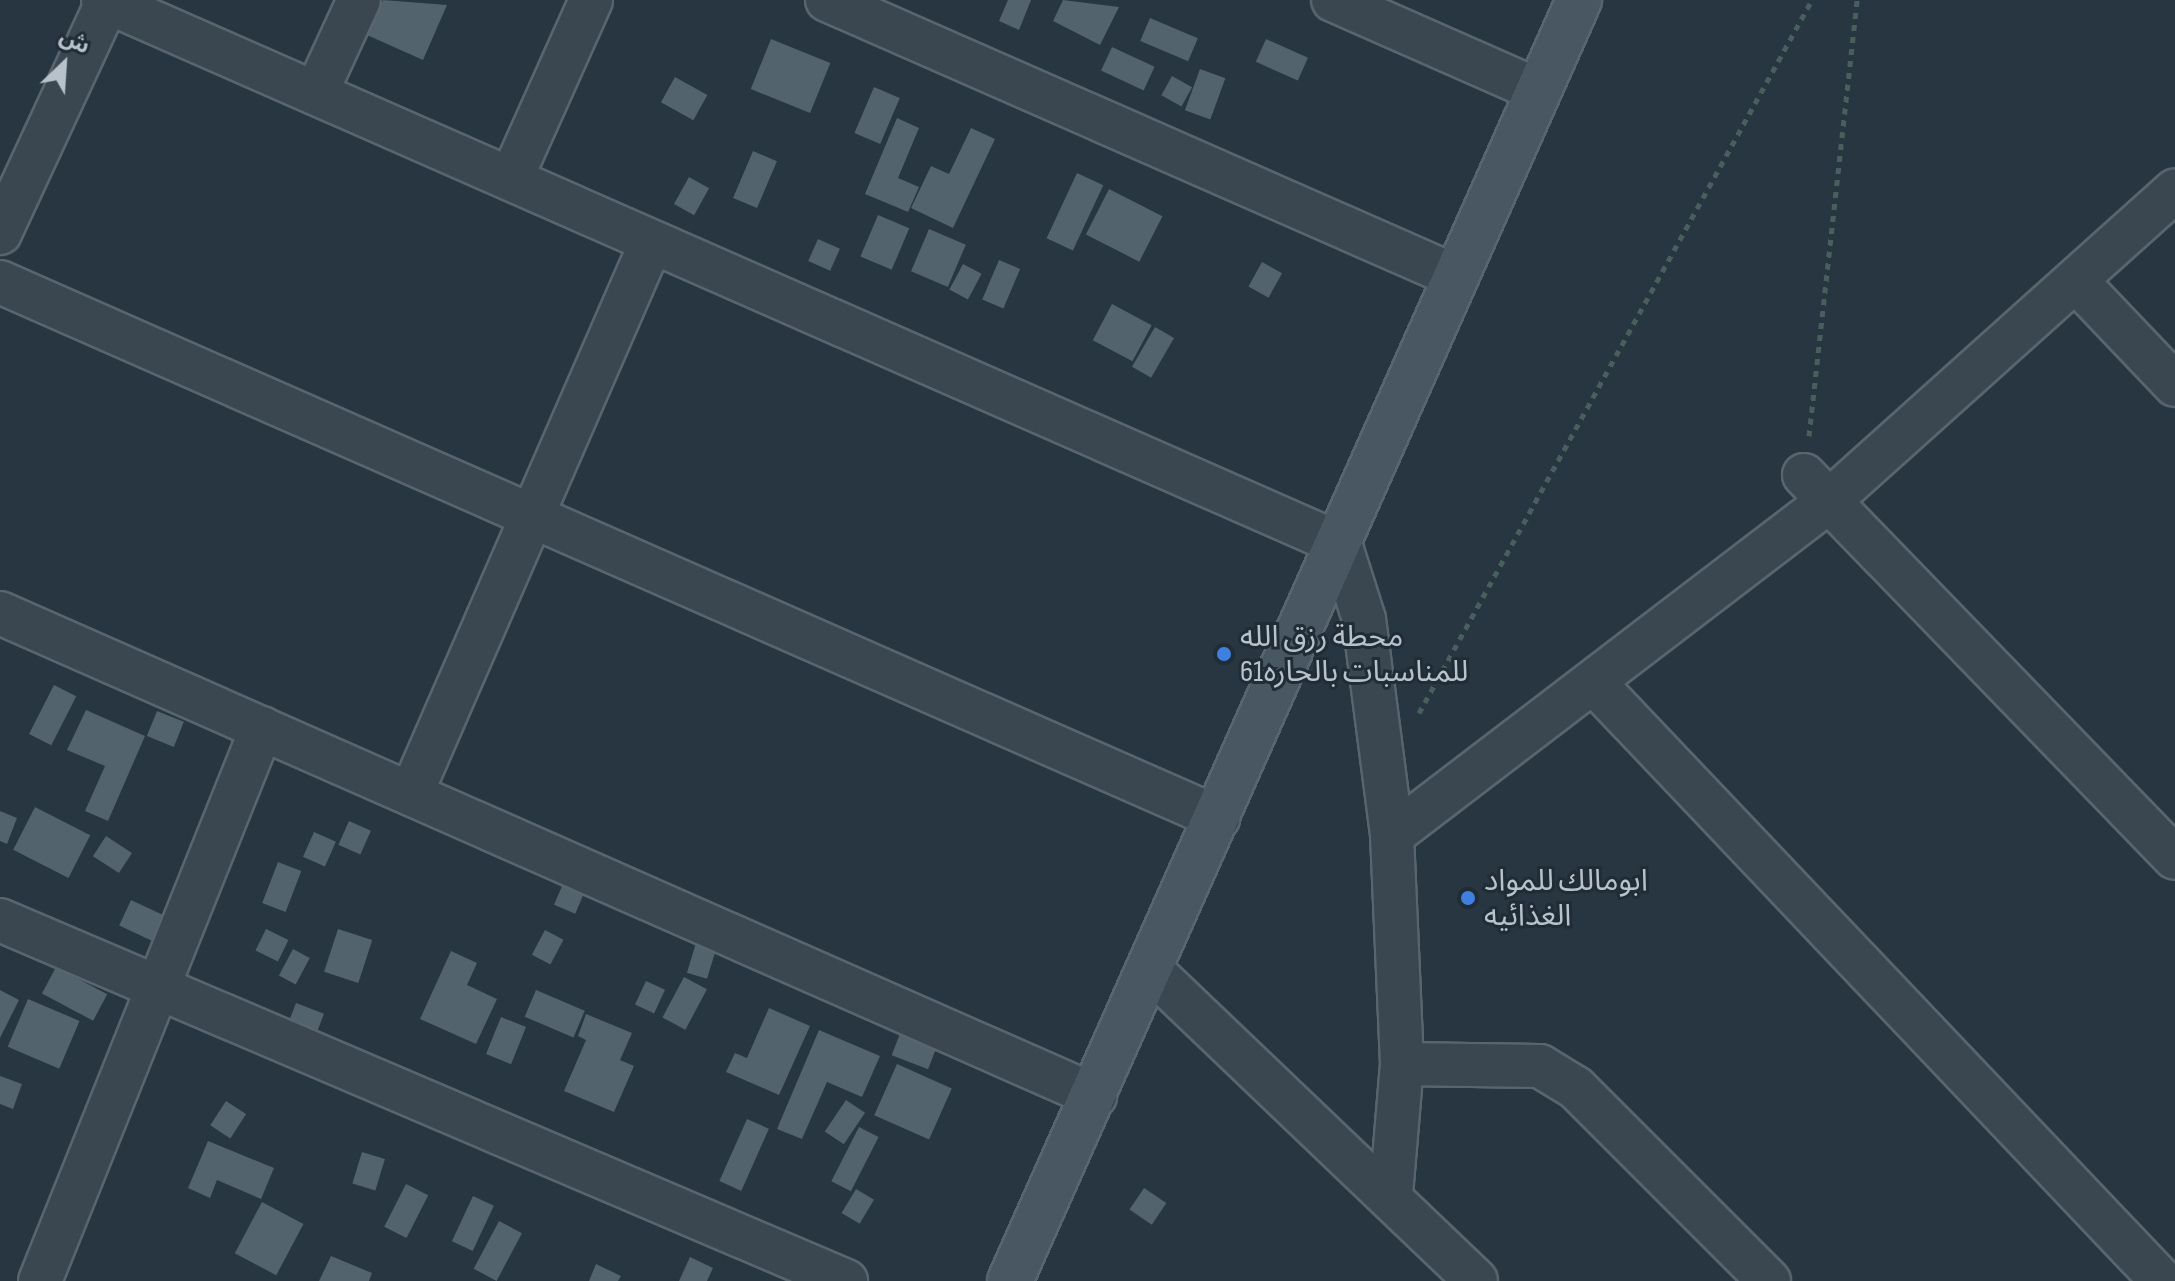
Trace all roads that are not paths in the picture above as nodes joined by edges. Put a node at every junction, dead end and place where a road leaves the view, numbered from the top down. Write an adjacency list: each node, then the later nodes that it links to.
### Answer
1 (359, 0): 8 (street)
2 (591, 0): 9 (street)
3 (827, 0): 13 (street)
4 (1333, 0): 7 (street)
5 (1579, 0): 7 (main road)
6 (105, 1): 8 (street); 11 (street)
7 (1539, 91): 13 (main road)
8 (316, 93): 9 (street)
9 (511, 179): 12 (street)
10 (2175, 191): 15 (street)
11 (0, 233)
12 (651, 243): 18 (street); 19 (street)
13 (1457, 277): 19 (main road)
14 (0, 282): 18 (street)
15 (2077, 282): 16 (street); 17 (street)
16 (2175, 385)
17 (1817, 488): 21 (street); 26 (street)
18 (532, 516): 23 (street); 24 (street)
19 (1340, 544): 24 (main road); 25 (street)
20 (0, 613): 22 (street)
21 (1595, 684): 25 (street); 38 (street)
22 (262, 728): 23 (street); 29 (street)
23 (411, 794): 31 (street)
24 (1218, 818): 28 (main road)
25 (1392, 835): 30 (street)
26 (2175, 858)
27 (0, 920): 29 (street)
28 (1152, 971): 31 (main road); 32 (street)
29 (159, 987): 33 (street); 34 (street)
30 (1402, 1064): 32 (street); 37 (street)
31 (1095, 1096): 35 (main road)
32 (1391, 1196): 36 (street)
33 (40, 1281)
34 (846, 1281)
35 (1010, 1281)
36 (1476, 1281)
37 (1769, 1281)
38 (2162, 1281)

